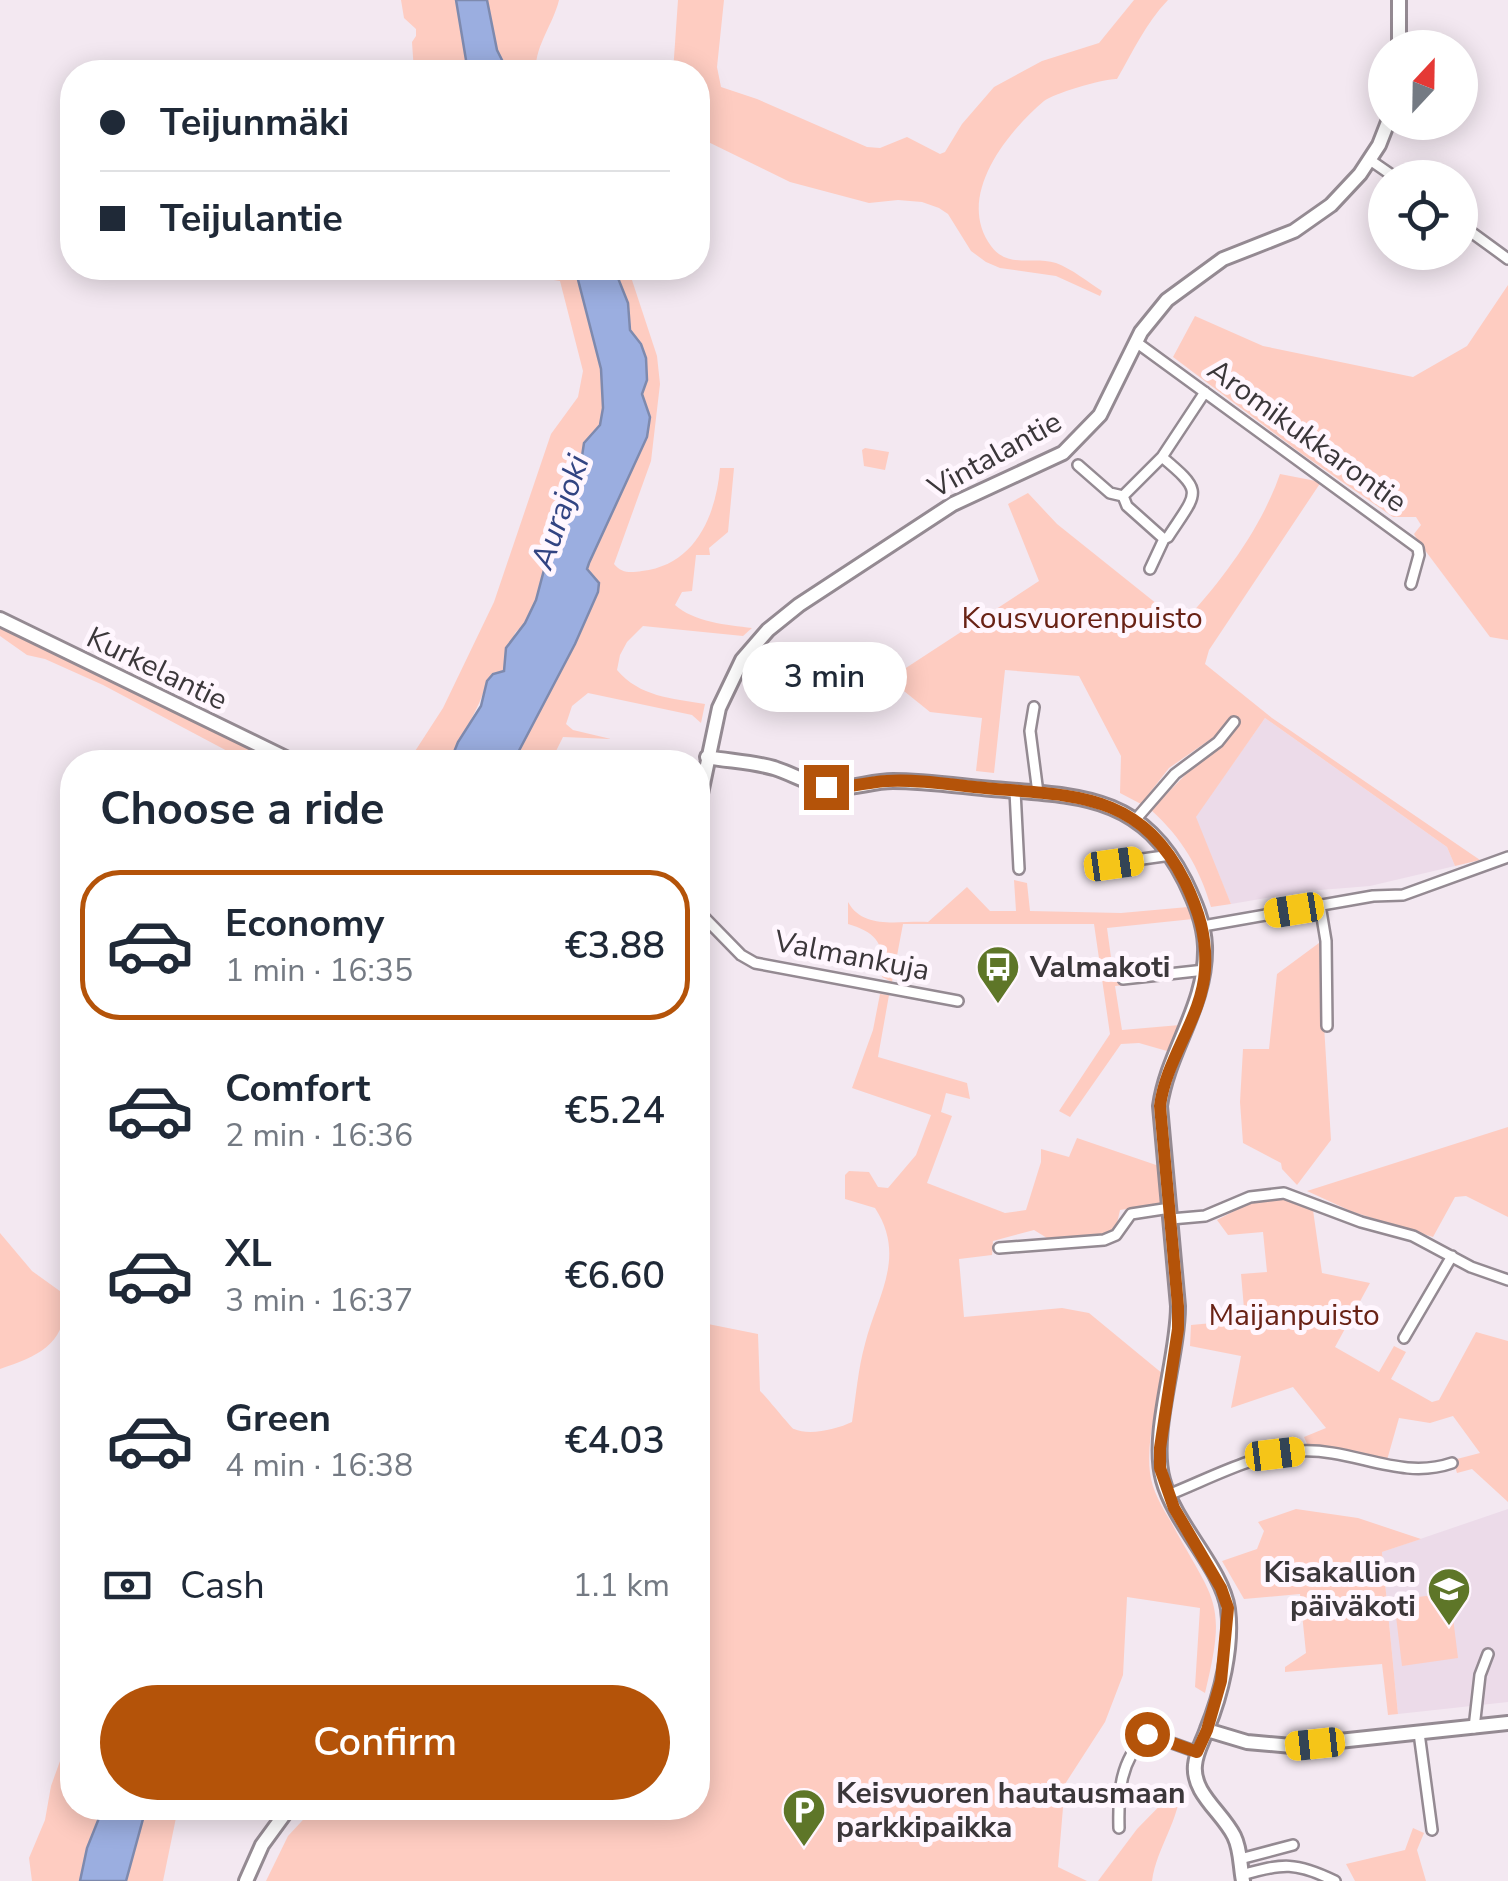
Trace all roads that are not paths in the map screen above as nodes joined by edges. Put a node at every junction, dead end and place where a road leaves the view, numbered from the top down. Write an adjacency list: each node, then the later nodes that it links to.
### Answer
1 (1399, 0): 2 (street)
2 (1399, 30)
3 (1379, 140): 4 (street, Vintalantie)
4 (1370, 160)
5 (1368, 163): 8 (street, Vintalantie)
6 (1478, 237): 7 (street)
7 (1508, 259)
8 (1136, 342): 9 (street, Aromikukkarontie); 20 (street, Vintalantie)
9 (1205, 392): 10 (street); 15 (street, Aromikukkarontie)
10 (1162, 457): 12 (street); 13 (street)
11 (1078, 465): 12 (street)
12 (1123, 496): 13 (street)
13 (1164, 539): 14 (street)
14 (1150, 569)
15 (1412, 584)
16 (0, 619): 19 (street, Kurkelantie)
17 (1034, 707): 23 (street)
18 (1234, 722): 24 (street)
19 (269, 750)
20 (708, 750)
21 (710, 758): 22 (street)
22 (1015, 790): 23 (street); 28 (street)
23 (1038, 793): 24 (street)
24 (1139, 815): 25 (street)
25 (1171, 855): 27 (street); 31 (street)
26 (1508, 858): 29 (street)
27 (1114, 864)
28 (1019, 869)
29 (1320, 905): 31 (street); 35 (street)
30 (710, 923): 34 (street, Valmankuja)
31 (1203, 926): 32 (street)
32 (1205, 970): 33 (street); 36 (street)
33 (1123, 979)
34 (958, 1001)
35 (1326, 1026)
36 (1171, 1213): 37 (street); 38 (street); 42 (street)
37 (999, 1248)
38 (1452, 1256): 39 (street); 40 (street)
39 (1508, 1280)
40 (1404, 1338)
41 (1452, 1463): 42 (street)
42 (1168, 1495): 46 (street)
43 (1488, 1654): 45 (street)
44 (1508, 1722): 45 (street)
45 (1474, 1728): 47 (street)
46 (1207, 1730): 47 (street); 48 (street)
47 (1419, 1733): 51 (street)
48 (1197, 1752): 50 (street); 53 (street)
49 (280, 1820): 55 (street)
50 (1119, 1828)
51 (1432, 1830)
52 (1292, 1845): 53 (street)
53 (1240, 1859): 54 (street)
54 (1243, 1878): 56 (street)
55 (246, 1881)
56 (1335, 1881)

